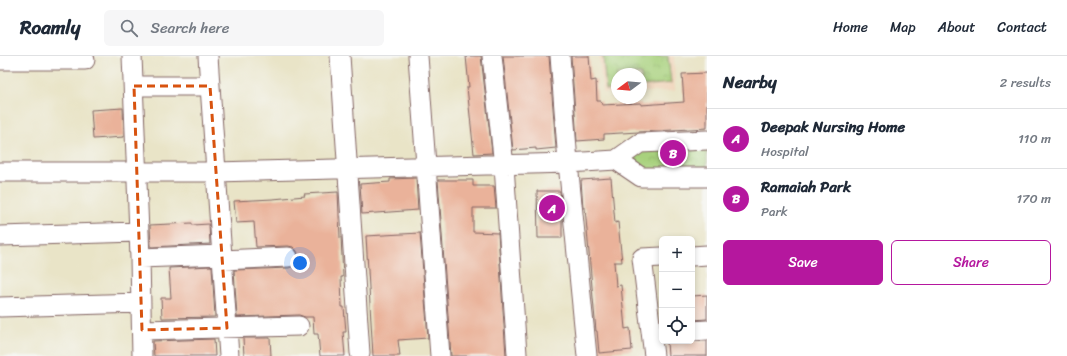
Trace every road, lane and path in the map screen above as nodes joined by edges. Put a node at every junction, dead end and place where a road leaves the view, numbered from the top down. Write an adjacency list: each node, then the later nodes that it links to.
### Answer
1 (132, 56): 9 (street)
2 (208, 56): 10 (street)
3 (340, 56): 16 (street)
4 (418, 56): 14 (street)
5 (492, 56): 15 (street)
6 (560, 56): 13 (street)
7 (0, 60): 8 (street)
8 (85, 60)
9 (134, 86): 10 (street); 19 (street)
10 (210, 86): 18 (street)
11 (707, 140): 12 (street)
12 (616, 160): 13 (street); 20 (street)
13 (568, 163): 15 (street); 42 (street)
14 (426, 166): 15 (street); 16 (street); 41 (street)
15 (504, 166): 38 (street)
16 (347, 169): 18 (street); 37 (street)
17 (0, 172): 19 (street)
18 (216, 172): 19 (street); 26 (street)
19 (137, 173): 21 (street)
20 (707, 176)
21 (138, 232): 22 (street); 28 (street)
22 (0, 236)
23 (707, 255): 25 (street)
24 (288, 256): 26 (street)
25 (695, 256)
26 (222, 257): 28 (street); 32 (street)
27 (659, 257): 35 (street)
28 (140, 258): 29 (street)
29 (141, 303): 30 (street); 33 (street)
30 (0, 308)
31 (299, 326): 32 (street)
32 (227, 328): 33 (street); 40 (street)
33 (142, 330): 39 (street)
34 (707, 330): 36 (street)
35 (656, 331): 43 (street)
36 (695, 331)
37 (360, 354)
38 (517, 354)
39 (142, 356)
40 (229, 356)
41 (440, 356)
42 (587, 356)
43 (654, 356)

